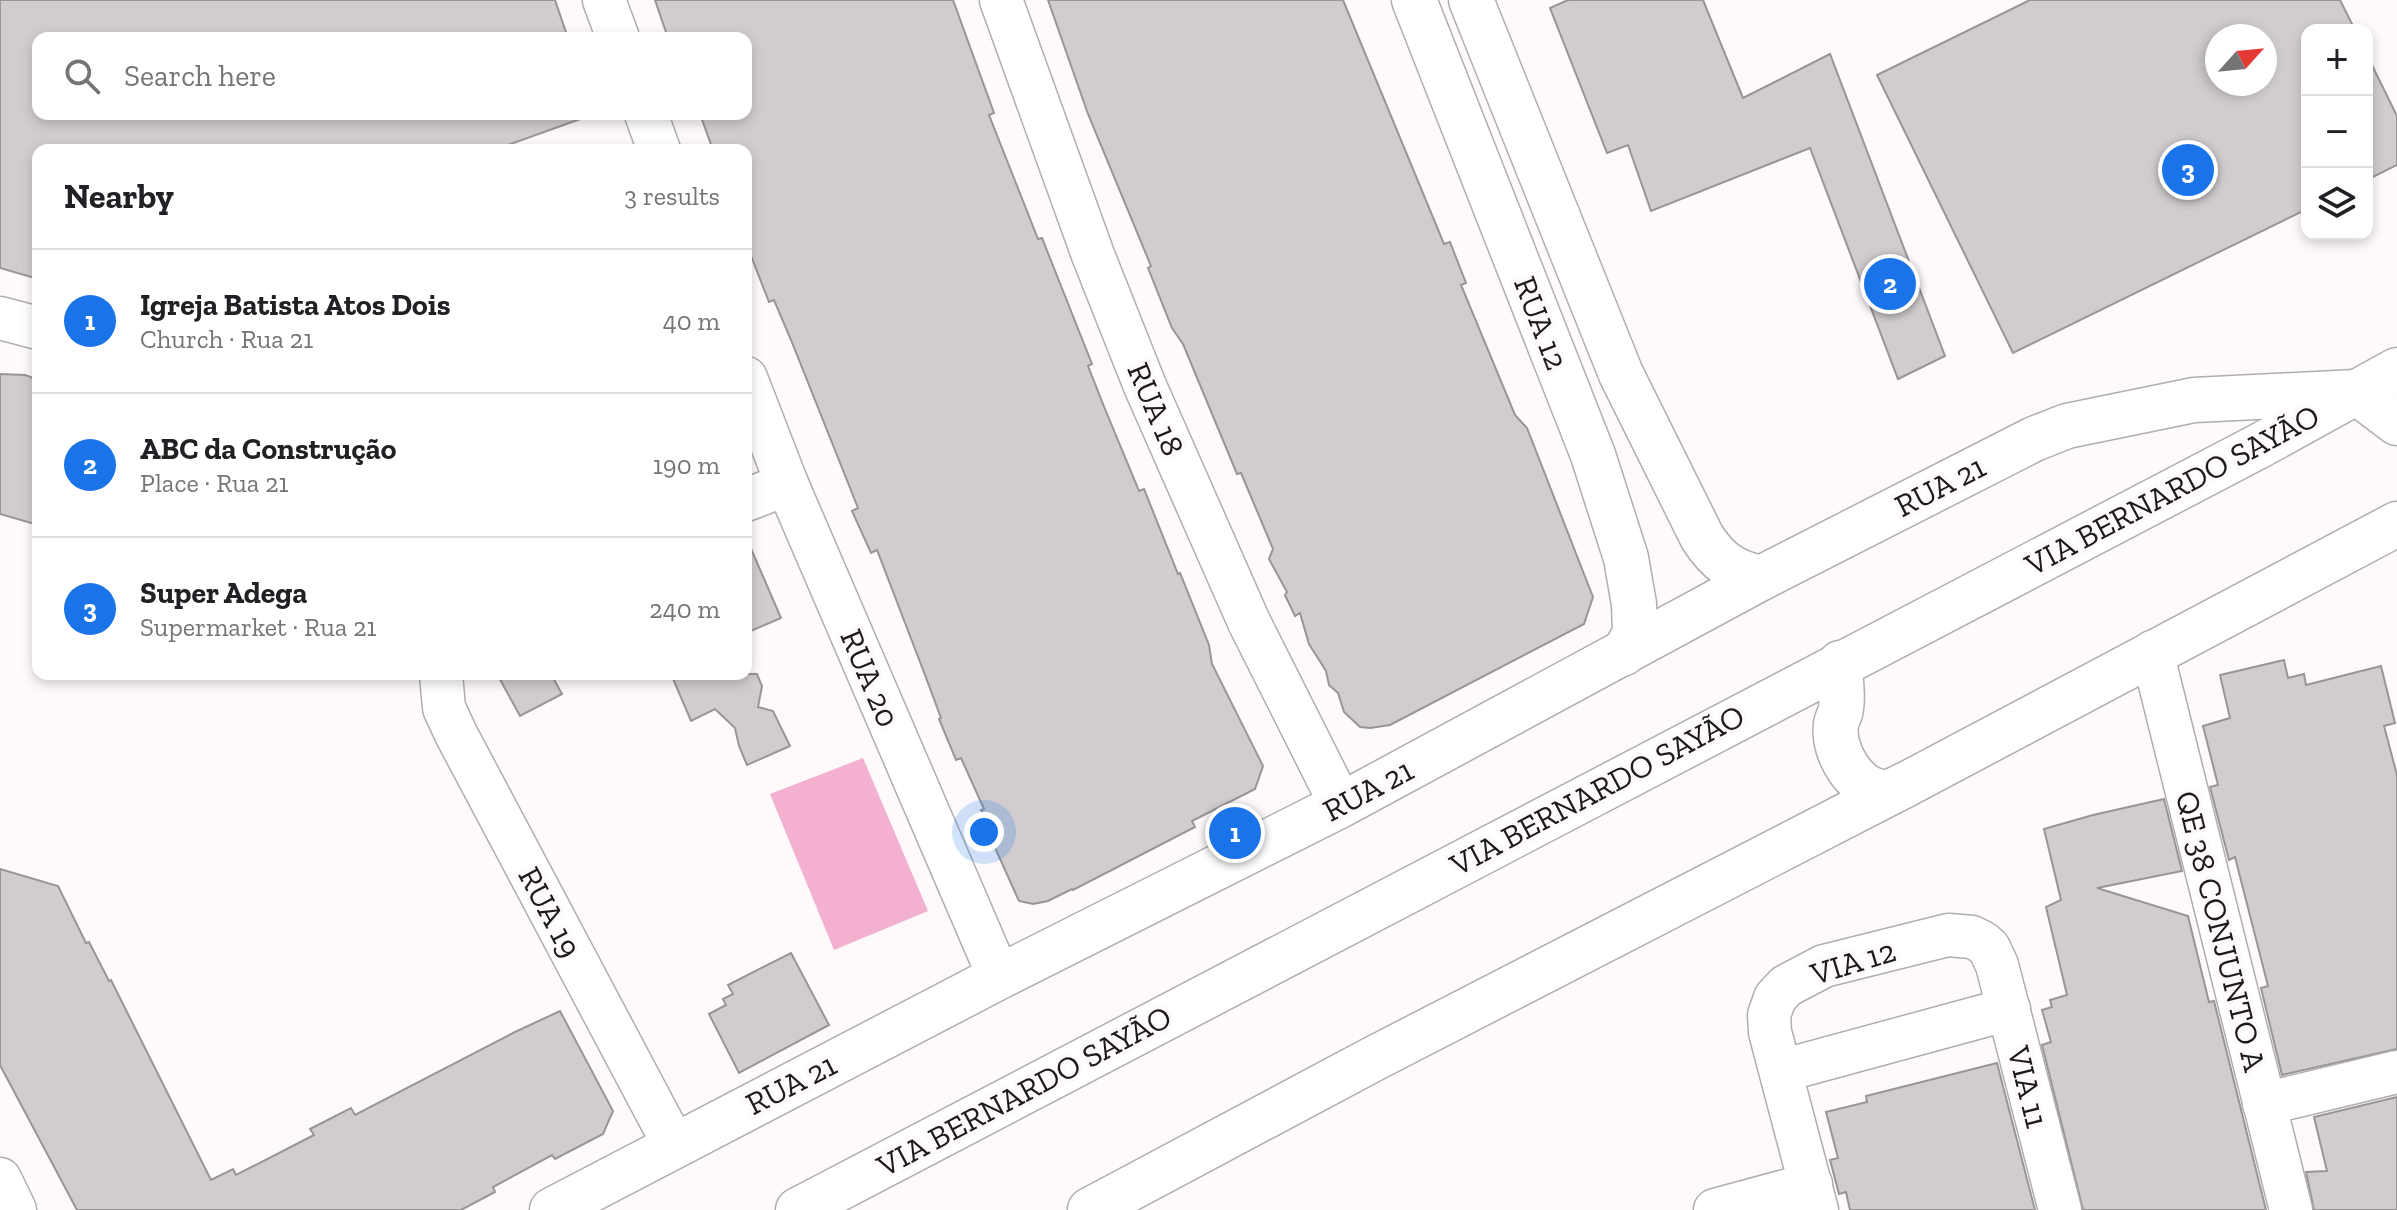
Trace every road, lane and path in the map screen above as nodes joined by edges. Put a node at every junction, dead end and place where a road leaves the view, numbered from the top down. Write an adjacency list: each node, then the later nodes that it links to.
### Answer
1 (604, 0): 5 (street)
2 (1001, 0): 23 (street, RUA 18)
3 (1414, 0): 19 (main road, RUA 12)
4 (1471, 0): 17 (main road, RUA 12)
5 (616, 32)
6 (0, 318): 7 (street)
7 (32, 326)
8 (2397, 370): 9 (main road, VIA BERNARDO SAYÃO)
9 (2356, 392): 11 (main road, RUA 21); 12 (main road); 13 (main road, VIA BERNARDO SAYÃO)
10 (752, 394): 14 (street, RUA 20)
11 (2194, 400): 13 (main road); 17 (main road, RUA 21)
12 (2397, 423)
13 (2259, 446): 20 (main road, VIA BERNARDO SAYÃO)
14 (787, 484): 15 (street); 25 (street, RUA 20)
15 (752, 498)
16 (2395, 523): 18 (main road)
17 (1761, 578): 19 (main road, RUA 21)
18 (2152, 652): 22 (main road); 29 (street, QE 38 CONJUNTO A)
19 (1624, 653): 23 (main road, RUA 21)
20 (1840, 663): 22 (main road); 35 (main road, VIA BERNARDO SAYÃO)
21 (442, 680): 30 (street, RUA 19)
22 (1905, 785): 36 (main road)
23 (1341, 805): 25 (main road, RUA 21)
24 (1997, 965): 26 (street, VIA 11); 27 (street, VIA 12)
25 (999, 977): 30 (main road, RUA 21)
26 (2009, 1009): 27 (street); 38 (street, VIA 11)
27 (1781, 1071): 32 (street, VIA 12)
28 (2397, 1072): 29 (street)
29 (2264, 1104): 39 (street, QE 38 CONJUNTO A)
30 (674, 1145): 34 (main road, RUA 21)
31 (0, 1179): 33 (street)
32 (1814, 1197): 37 (street)
33 (15, 1210)
34 (552, 1210)
35 (798, 1210)
36 (1090, 1210)
37 (1715, 1210)
38 (2060, 1210)
39 (2291, 1210)

